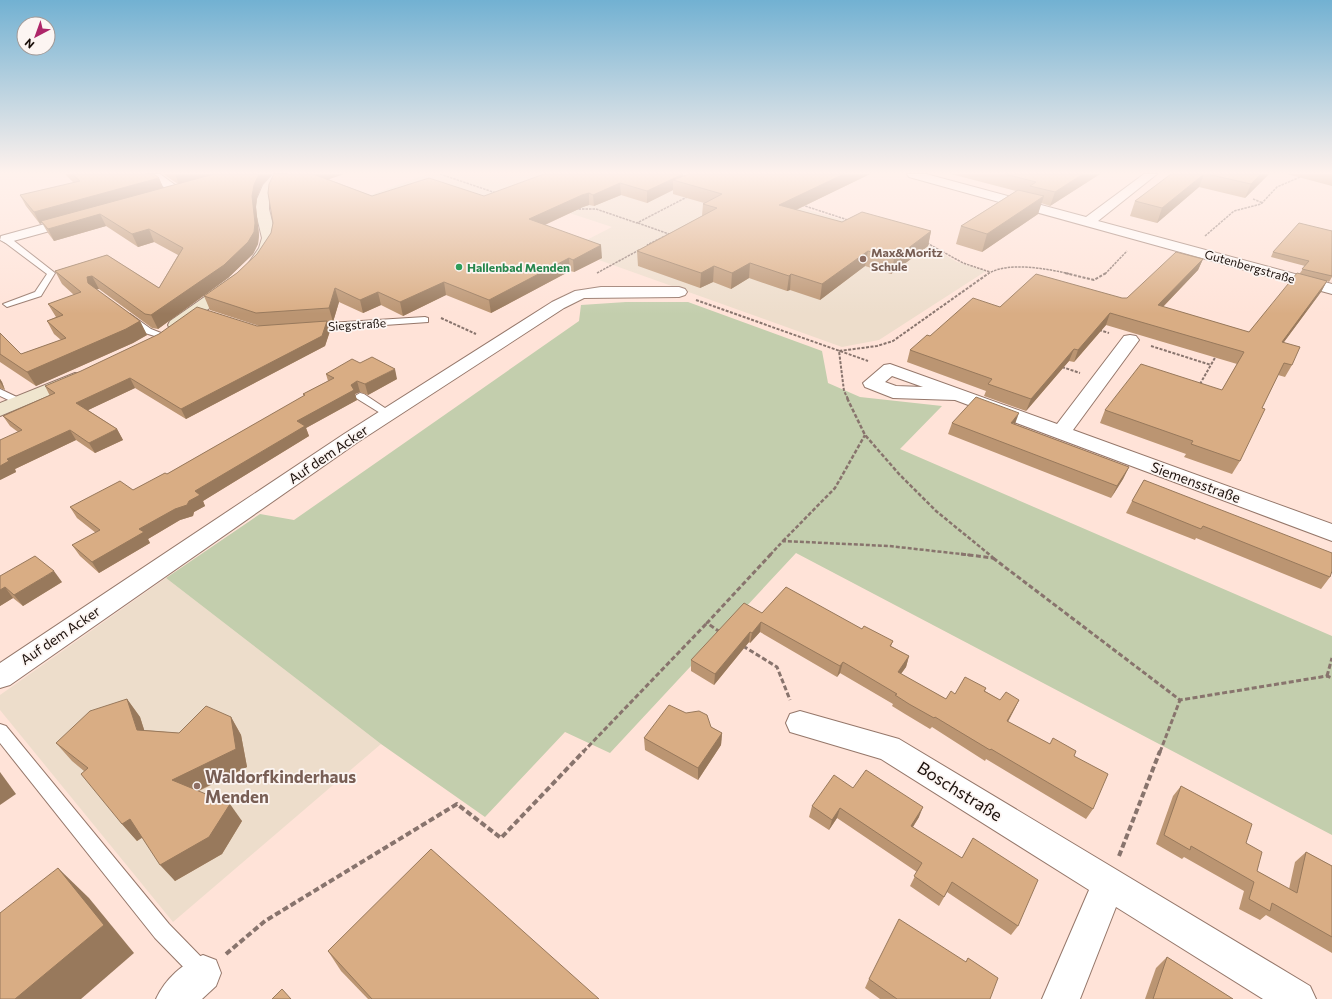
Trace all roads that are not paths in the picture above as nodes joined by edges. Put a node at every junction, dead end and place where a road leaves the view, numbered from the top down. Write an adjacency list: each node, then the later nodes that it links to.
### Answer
1 (71, 221): 4 (street)
2 (266, 221): 8 (main road)
3 (1089, 221): 5 (street, Gutenbergstraße)
4 (6, 239): 7 (lane)
5 (1332, 289)
6 (670, 292): 22 (street, Auf dem Acker)
7 (7, 304)
8 (196, 310): 10 (lane); 13 (main road)
9 (123, 312): 13 (lane)
10 (210, 315)
11 (425, 320): 12 (lane, Siegstraße)
12 (307, 328)
13 (161, 335): 15 (main road)
14 (1130, 340): 23 (street)
15 (138, 348)
16 (890, 369): 23 (street, Siemensstraße)
17 (90, 371): 20 (main road)
18 (0, 392): 20 (lane)
19 (360, 396): 22 (lane)
20 (19, 402): 21 (main road)
21 (0, 410)
22 (389, 414): 25 (street, Auf dem Acker)
23 (1061, 432): 24 (street, Siemensstraße)
24 (1332, 532)
25 (0, 677)
26 (800, 723): 28 (street, Boschstraße)
27 (0, 731): 29 (lane)
28 (1109, 883): 31 (street); 32 (street, Boschstraße)
29 (203, 973): 30 (street)
30 (175, 999)
31 (1061, 999)
32 (1297, 999)

